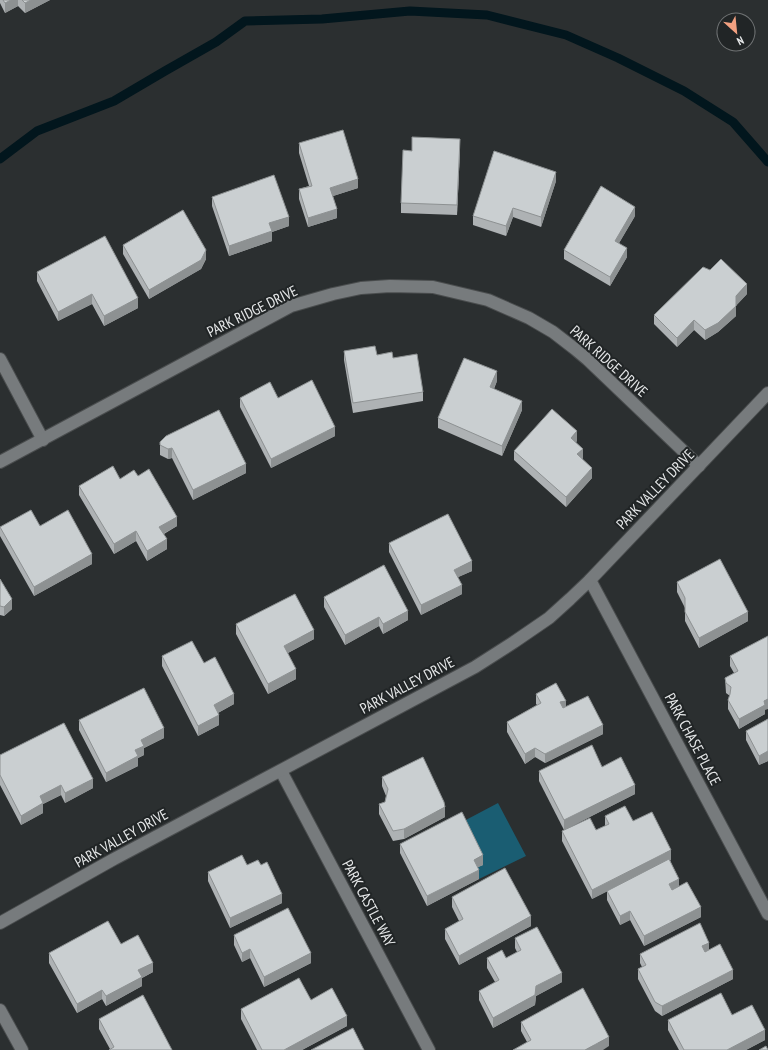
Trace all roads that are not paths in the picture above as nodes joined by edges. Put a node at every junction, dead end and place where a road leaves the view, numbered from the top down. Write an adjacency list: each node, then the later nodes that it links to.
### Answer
1 (0, 359): 3 (street)
2 (768, 393): 5 (street, PARK VALLEY DRIVE)
3 (42, 440): 4 (street, PARK RIDGE DRIVE); 5 (street, PARK RIDGE DRIVE)
4 (0, 462)
5 (699, 466): 6 (street, PARK VALLEY DRIVE)
6 (590, 580): 7 (street, PARK VALLEY DRIVE); 8 (street, PARK CHASE PLACE)
7 (281, 771): 9 (street, PARK VALLEY DRIVE); 12 (street, PARK CASTLE WAY)
8 (768, 914)
9 (0, 923)
10 (0, 1010): 11 (street)
11 (22, 1050)
12 (429, 1050)

